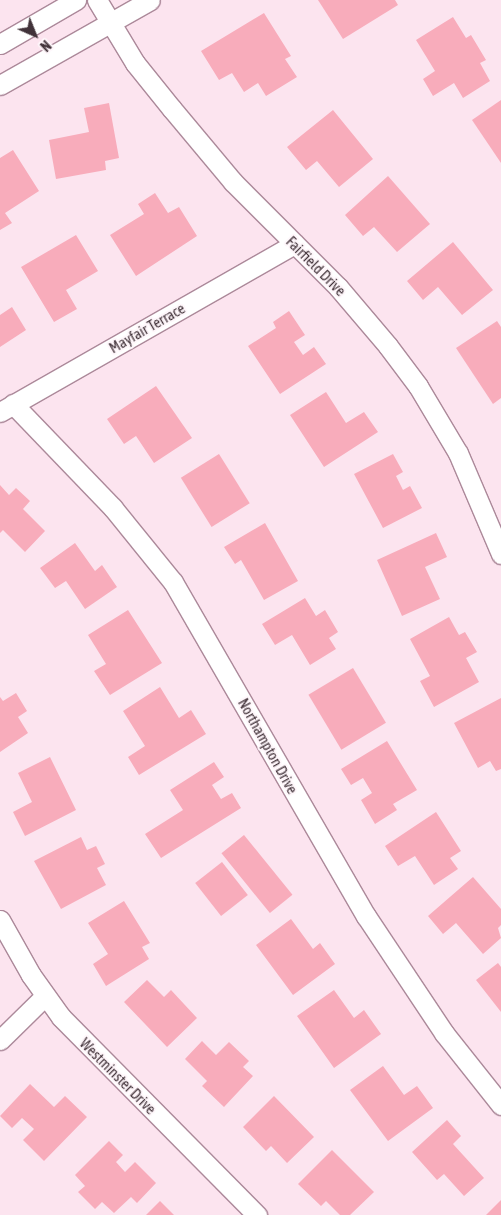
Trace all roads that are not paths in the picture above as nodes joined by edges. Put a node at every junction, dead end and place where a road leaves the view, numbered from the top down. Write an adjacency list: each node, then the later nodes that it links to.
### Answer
1 (76, 0): 5 (street)
2 (97, 0): 4 (street, Fairfield Drive)
3 (150, 0): 4 (street)
4 (109, 23): 6 (street); 7 (street, Fairfield Drive)
5 (0, 44)
6 (0, 84)
7 (294, 244): 8 (street, Mayfair Terrace); 9 (street, Fairfield Drive)
8 (7, 408): 13 (street, Northampton Drive)
9 (501, 554)
10 (0, 920): 11 (street, Westminster Drive)
11 (45, 996): 12 (street); 14 (street, Westminster Drive)
12 (0, 1040)
13 (501, 1105)
14 (256, 1215)

